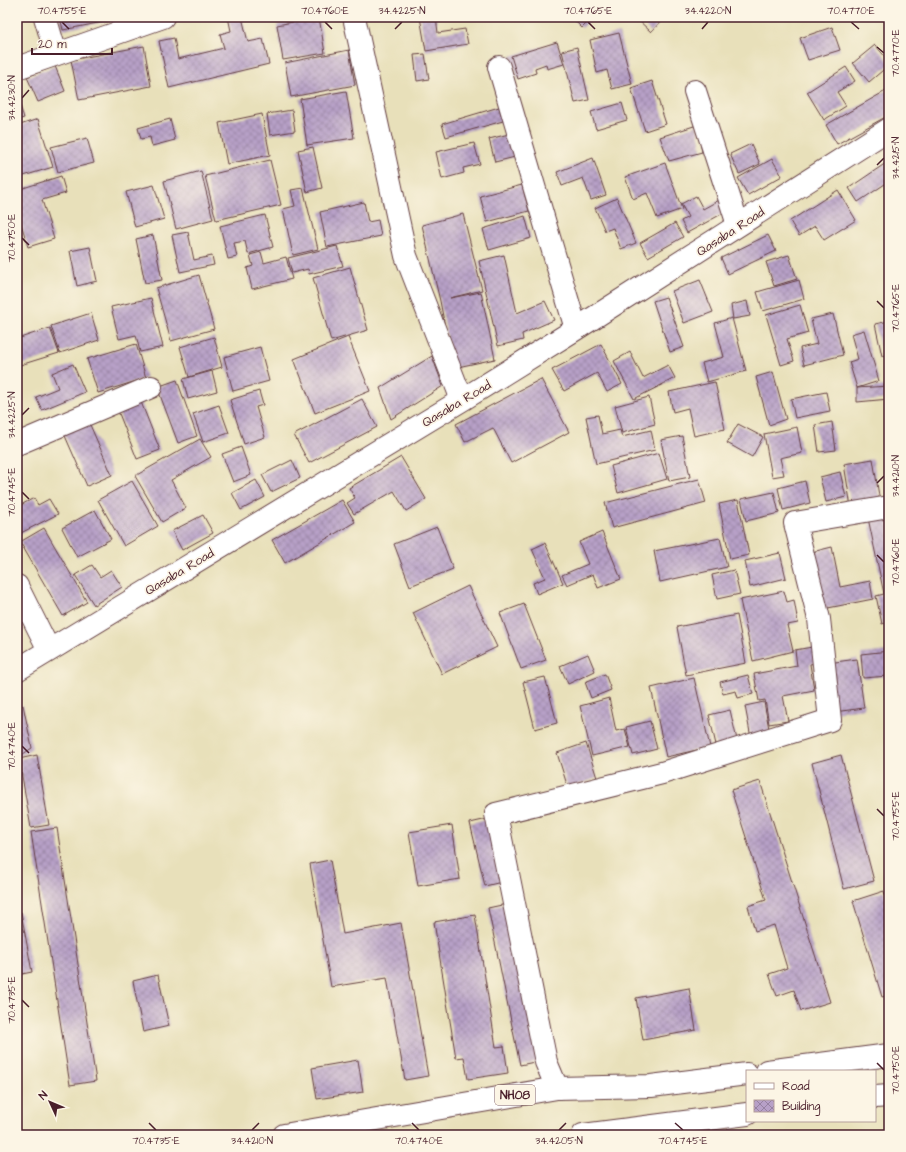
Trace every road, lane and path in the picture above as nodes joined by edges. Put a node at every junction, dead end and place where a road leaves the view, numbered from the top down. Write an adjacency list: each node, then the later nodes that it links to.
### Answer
1 (45, 17): 4 (main road)
2 (162, 17): 4 (main road)
3 (354, 17): 12 (main road)
4 (56, 54): 6 (main road)
5 (499, 67): 10 (main road)
6 (17, 68)
7 (694, 91): 9 (main road)
8 (889, 129): 9 (main road, Qasaba Road)
9 (738, 226): 10 (main road, Qasaba Road)
10 (576, 329): 12 (main road, Qasaba Road)
11 (151, 388): 13 (main road)
12 (462, 400): 16 (main road, Qasaba Road)
13 (17, 444)
14 (889, 507): 21 (main road)
15 (17, 586): 16 (main road)
16 (49, 650): 17 (main road, Qasaba Road)
17 (17, 670)
18 (889, 1055): 19 (main road)
19 (775, 1070)
20 (746, 1074): 21 (main road, NH08)
21 (557, 1088): 25 (main road, NH08)
22 (889, 1096): 23 (main road)
23 (876, 1097)
24 (746, 1114): 26 (main road)
25 (284, 1135)
26 (583, 1135)

